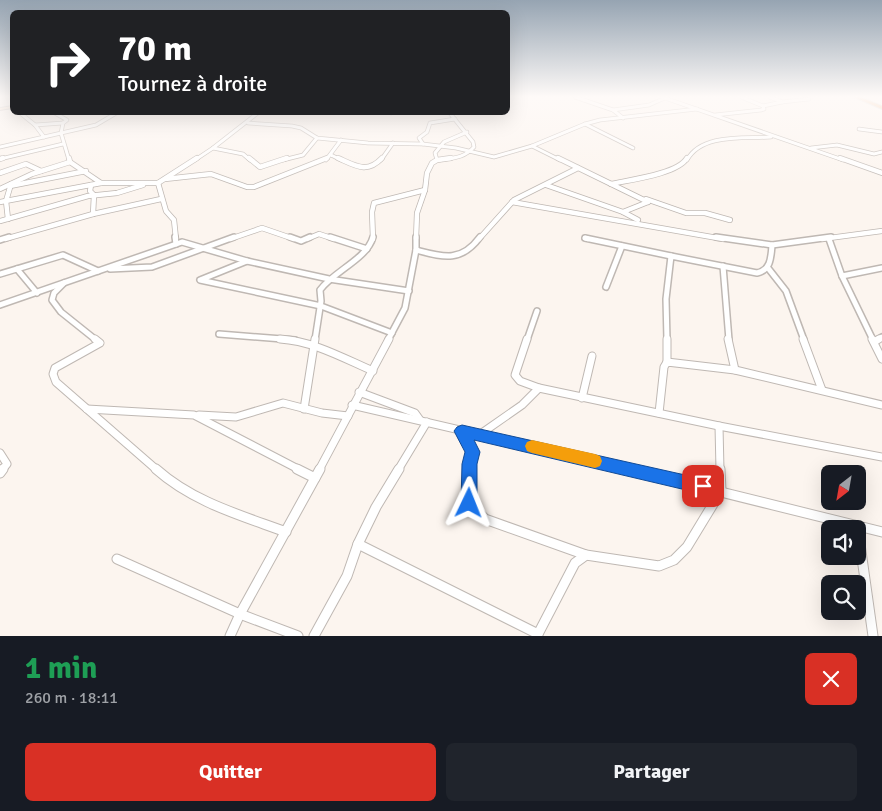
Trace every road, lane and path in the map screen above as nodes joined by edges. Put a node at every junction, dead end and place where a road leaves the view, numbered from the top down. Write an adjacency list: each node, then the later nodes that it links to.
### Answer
1 (36, 127): 18 (street)
2 (62, 127): 16 (street)
3 (86, 127): 16 (street)
4 (242, 127): 29 (street)
5 (295, 127): 19 (street)
6 (429, 127): 24 (street)
7 (461, 127): 14 (street)
8 (579, 127): 26 (street)
9 (591, 127): 30 (street)
10 (747, 127): 17 (street)
11 (878, 127): 13 (street)
12 (859, 129): 13 (street)
13 (877, 131): 15 (street)
14 (466, 132): 27 (street); 32 (street)
15 (882, 132)
16 (61, 133): 18 (street); 23 (street)
17 (773, 136): 31 (street); 47 (street)
18 (44, 137): 25 (street)
19 (317, 138): 20 (street); 29 (street)
20 (341, 140): 22 (street); 34 (street)
21 (0, 142): 25 (street)
22 (393, 143): 24 (street); 34 (street)
23 (63, 144): 35 (street); 37 (street)
24 (423, 144): 27 (street)
25 (6, 146): 28 (street)
26 (532, 146): 32 (street); 38 (street)
27 (438, 147): 32 (street); 36 (street)
28 (0, 148)
29 (213, 148): 43 (street)
30 (633, 148)
31 (810, 148): 33 (street); 42 (street)
32 (471, 152): 36 (street)
33 (882, 152)
34 (331, 155): 43 (street)
35 (0, 160)
36 (437, 160): 52 (street)
37 (70, 162): 39 (street); 40 (street)
38 (578, 168): 47 (street); 50 (street)
39 (41, 171): 41 (street); 48 (street)
40 (86, 171): 44 (street); 48 (street)
41 (0, 173)
42 (882, 173)
43 (163, 180): 46 (street)
44 (101, 183): 45 (street); 49 (street)
45 (148, 183): 46 (street); 53 (street)
46 (158, 183): 55 (street)
47 (611, 184): 56 (street)
48 (10, 185): 51 (street); 57 (street)
49 (91, 185): 53 (street); 57 (street)
50 (546, 185): 54 (street); 61 (street)
51 (0, 189)
52 (425, 190): 75 (street); 76 (street)
53 (94, 195): 62 (street); 63 (street)
54 (519, 197): 59 (street); 60 (street)
55 (161, 199): 62 (street); 71 (street)
56 (646, 199): 61 (street); 64 (street)
57 (6, 201): 58 (street); 63 (street)
58 (0, 202)
59 (512, 202): 60 (street); 76 (street)
60 (526, 202): 66 (street)
61 (623, 212): 66 (street)
62 (93, 214): 70 (street)
63 (8, 219): 65 (street)
64 (730, 220)
65 (0, 221)
66 (645, 224): 72 (street)
67 (882, 231): 69 (street)
68 (585, 238): 73 (street)
69 (829, 239): 72 (street); 85 (street)
70 (0, 240)
71 (176, 244): 74 (street); 83 (street)
72 (772, 245): 81 (street)
73 (622, 246): 77 (street); 88 (street)
74 (202, 248): 75 (street); 78 (street); 83 (street)
75 (367, 249): 86 (street)
76 (416, 250): 89 (street)
77 (671, 256): 79 (street); 101 (street)
78 (247, 261): 86 (street); 92 (street)
79 (723, 266): 81 (street); 102 (street)
80 (17, 268): 83 (street); 84 (street); 90 (street)
81 (768, 268): 105 (street)
82 (882, 268): 85 (street)
83 (101, 270): 87 (street)
84 (0, 274)
85 (842, 276): 97 (street)
86 (329, 279): 89 (street); 92 (street)
87 (64, 283): 90 (street); 110 (street)
88 (606, 288)
89 (408, 292): 95 (street)
90 (37, 293): 91 (street)
91 (0, 305)
92 (320, 306): 95 (street); 98 (street)
93 (538, 311): 104 (street)
94 (219, 334): 98 (street)
95 (392, 334): 103 (street)
96 (882, 337): 97 (street)
97 (874, 342): 100 (street)
98 (314, 346): 103 (street); 111 (street)
99 (592, 356): 107 (street)
100 (882, 359)
101 (667, 362): 102 (street); 112 (street)
102 (735, 370): 105 (street)
103 (373, 371): 106 (street)
104 (539, 388): 107 (street); 118 (street)
105 (822, 390): 109 (street)
106 (359, 392): 108 (street); 115 (street)
107 (582, 398): 112 (street)
108 (352, 405): 114 (street); 115 (street)
109 (882, 405)
110 (87, 409): 113 (street); 126 (street)
111 (304, 409): 113 (street); 114 (street)
112 (659, 413): 116 (street)
113 (194, 414): 122 (street)
114 (348, 416): 122 (street)
115 (424, 421): 117 (street); 128 (street)
116 (719, 426): 120 (street); 123 (street)
117 (462, 431): 118 (street); 129 (street)
118 (479, 435): 123 (street)
119 (0, 453): 121 (street)
120 (882, 457)
121 (0, 473)
122 (315, 478): 126 (street)
123 (721, 491): 124 (street); 129 (street)
124 (828, 520)
125 (866, 529): 127 (street)
126 (286, 532): 132 (street)
127 (882, 532)
128 (358, 544): 133 (street); 136 (street)
129 (586, 555): 133 (street)
130 (117, 559): 132 (street)
131 (863, 565): 137 (street)
132 (240, 614): 134 (street); 135 (street)
133 (538, 635)
134 (230, 636)
135 (298, 636)
136 (314, 636)
137 (874, 636)

